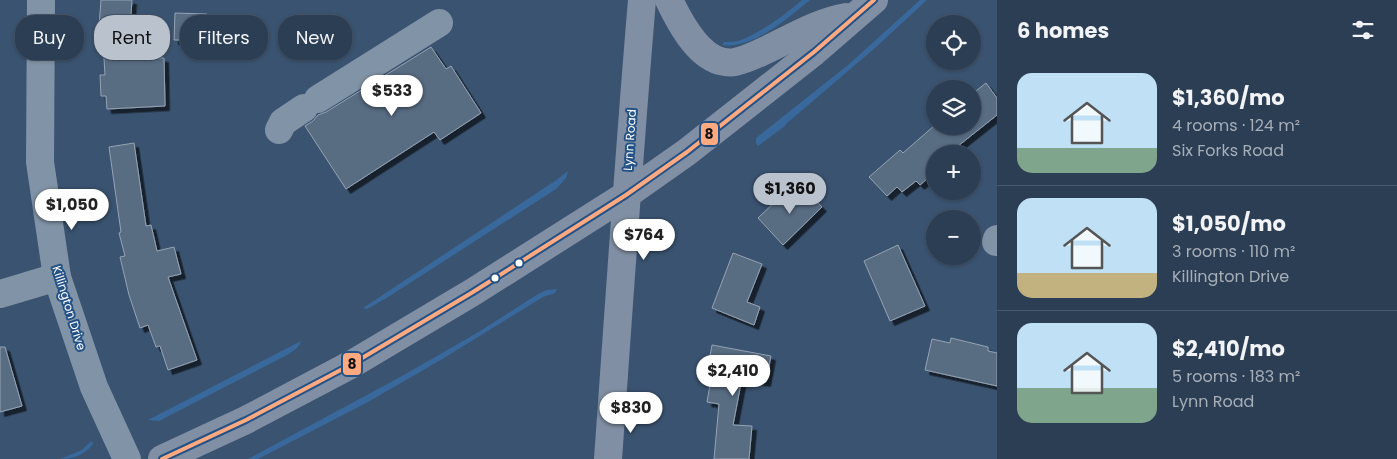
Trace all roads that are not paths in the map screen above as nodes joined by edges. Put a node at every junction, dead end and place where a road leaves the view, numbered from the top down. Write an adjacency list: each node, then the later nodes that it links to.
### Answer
1 (41, 0): 8 (street, Killington Drive)
2 (642, 0): 7 (main road, Lynn Road)
3 (669, 0): 4 (main road)
4 (865, 8): 7 (main road)
5 (439, 22): 6 (street)
6 (279, 130)
7 (626, 194): 11 (main road); 12 (main road, Lynn Road)
8 (58, 277): 9 (street); 10 (street, Killington Drive)
9 (0, 294)
10 (127, 459)
11 (162, 459)
12 (608, 459)

